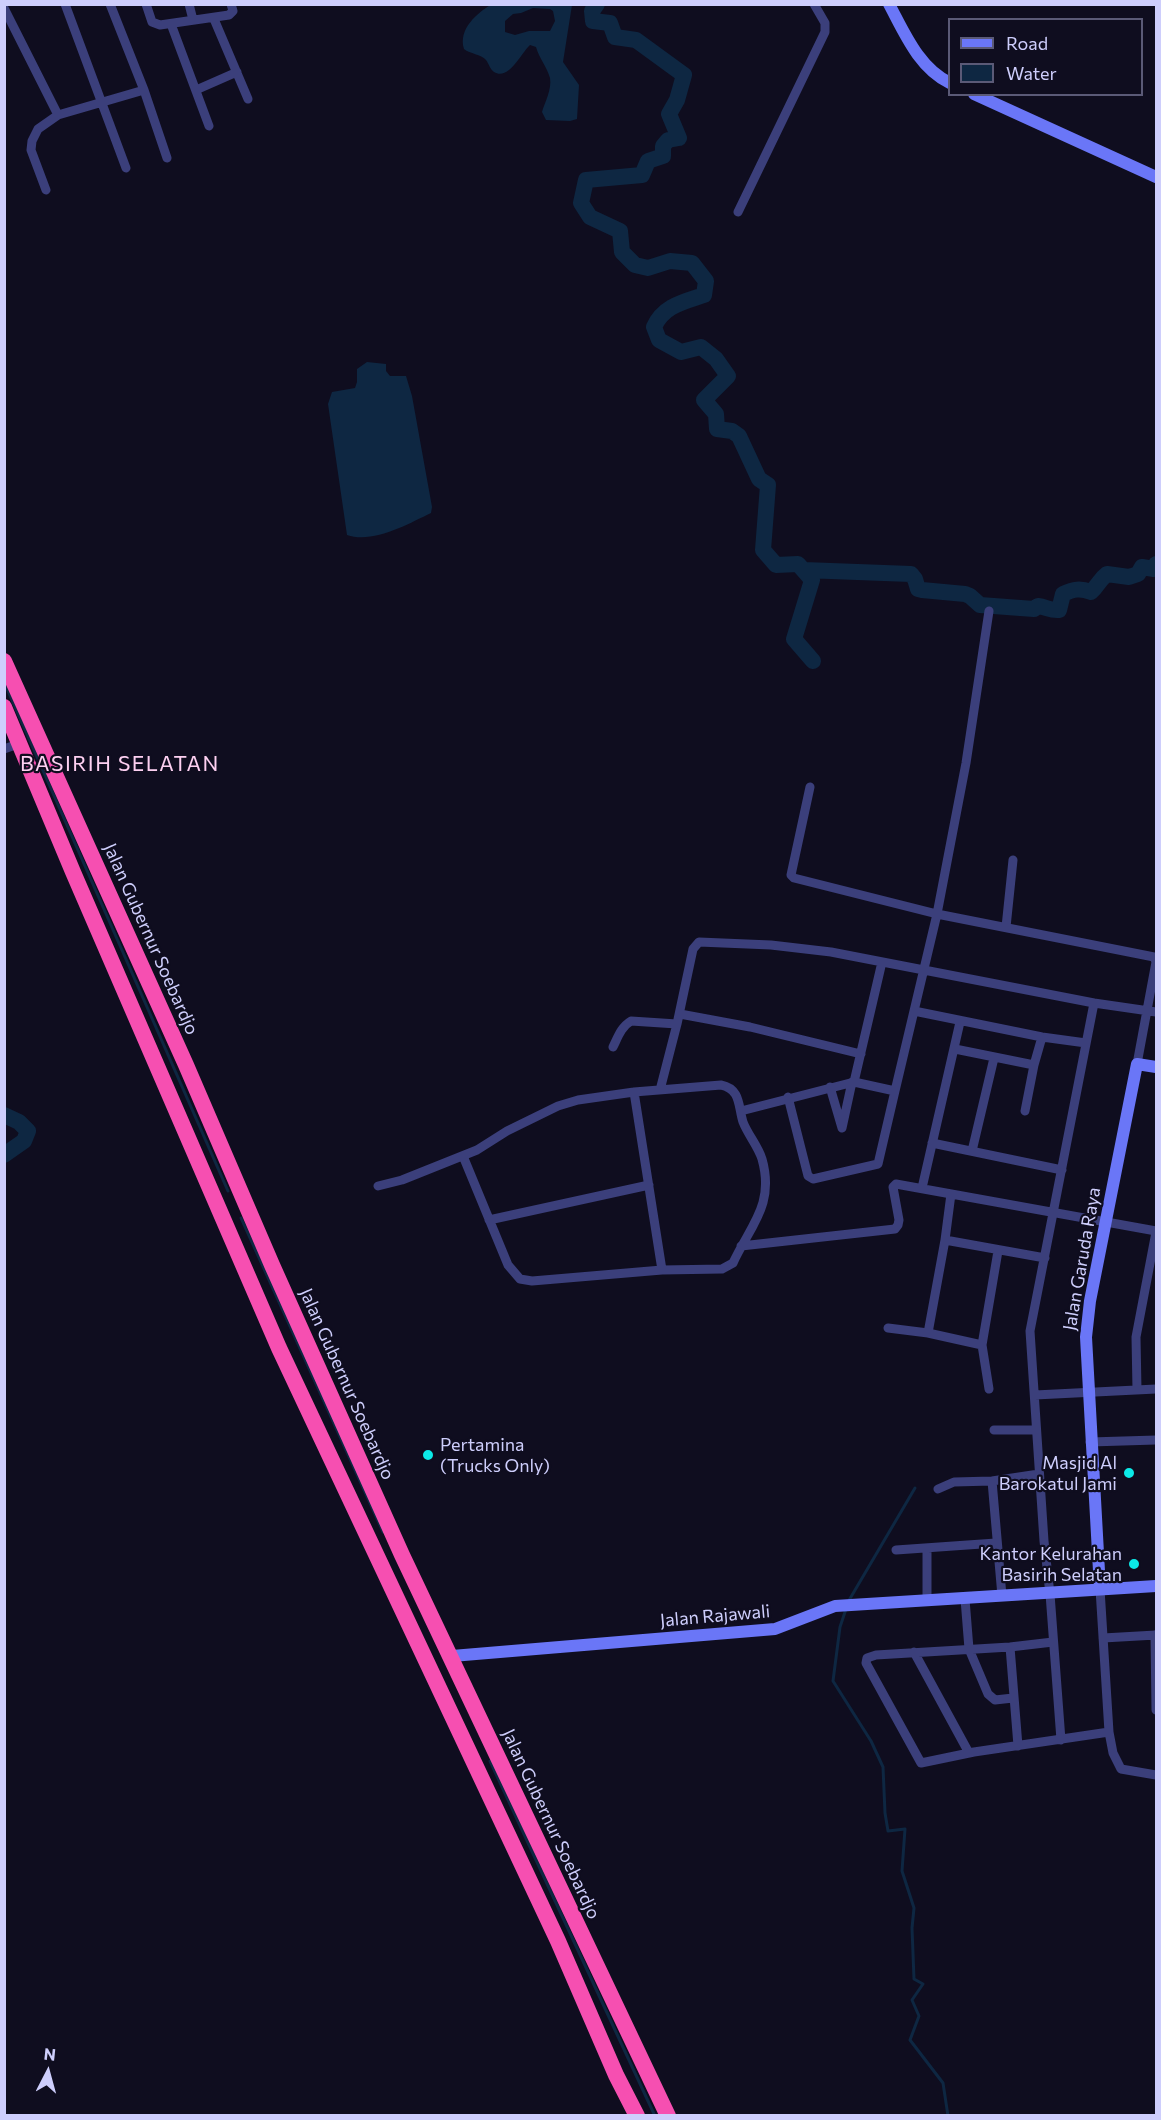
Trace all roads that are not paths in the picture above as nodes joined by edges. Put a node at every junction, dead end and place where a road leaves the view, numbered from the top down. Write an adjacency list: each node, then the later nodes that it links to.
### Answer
1 (65, 4): 18 (street)
2 (110, 4): 14 (street)
3 (146, 4): 11 (street)
4 (189, 4): 10 (street)
5 (231, 4): 9 (street)
6 (814, 4): 25 (street)
7 (889, 4): 13 (street)
8 (4, 8): 19 (street)
9 (214, 19): 10 (street); 12 (street)
10 (193, 20): 11 (street)
11 (171, 24): 15 (street)
12 (237, 72): 15 (street); 17 (street)
13 (948, 82)
14 (144, 90): 18 (street); 21 (street)
15 (196, 90): 20 (street)
16 (978, 96): 23 (street)
17 (248, 99)
18 (102, 102): 19 (street); 22 (street)
19 (58, 115): 24 (street)
20 (209, 126)
21 (166, 158)
22 (126, 168)
23 (1156, 177)
24 (46, 190)
25 (738, 212)
26 (989, 611): 33 (street)
27 (4, 661): 68 (highway, Jalan Gubernur Soebardjo)
28 (4, 707): 29 (highway)
29 (21, 742): 30 (street); 69 (highway)
30 (4, 749)
31 (810, 787): 33 (street)
32 (1013, 860): 34 (street)
33 (937, 914): 34 (street); 36 (street)
34 (1006, 927): 38 (street)
35 (882, 962): 36 (street); 41 (street); 47 (street)
36 (923, 969): 37 (street); 39 (street)
37 (1094, 1003): 38 (street); 44 (street)
38 (1146, 1010): 40 (street); 49 (street)
39 (914, 1011): 42 (street); 55 (street)
40 (1156, 1012)
41 (679, 1019): 45 (street); 47 (street); 54 (street)
42 (960, 1022): 43 (street); 46 (street)
43 (1042, 1037): 44 (street); 50 (street)
44 (1086, 1043): 63 (street)
45 (613, 1047)
46 (955, 1049): 48 (street); 60 (street)
47 (861, 1054): 52 (street)
48 (994, 1058): 50 (street); 61 (street)
49 (1137, 1064): 51 (street); 72 (street, Jalan Garuda Raya)
50 (1034, 1065): 59 (street)
51 (1156, 1067)
52 (853, 1082): 53 (street); 53 (street); 55 (street)
53 (830, 1087): 57 (street)
54 (660, 1090): 56 (street); 58 (street)
55 (895, 1091): 57 (street)
56 (634, 1092): 62 (street); 64 (street)
57 (788, 1097): 58 (street)
58 (741, 1111): 75 (street)
59 (1025, 1111)
60 (932, 1143): 61 (street); 66 (street)
61 (972, 1151): 63 (street)
62 (464, 1156): 65 (street); 71 (street)
63 (1062, 1170): 70 (street)
64 (649, 1185): 71 (street); 78 (street)
65 (378, 1186)
66 (922, 1188): 67 (street); 75 (street)
67 (951, 1194): 70 (street); 74 (street)
68 (243, 1197): 69 (highway); 109 (highway, Jalan Gubernur Soebardjo)
69 (219, 1209): 117 (highway)
70 (1053, 1212): 72 (street); 77 (street)
71 (489, 1220): 78 (street)
72 (1106, 1221): 73 (street); 85 (street, Jalan Garuda Raya)
73 (1156, 1232): 83 (street)
74 (945, 1240): 76 (street); 80 (street)
75 (741, 1246): 78 (street)
76 (998, 1251): 77 (street); 81 (street)
77 (1044, 1258): 86 (street)
78 (662, 1270)
79 (888, 1328): 80 (street)
80 (928, 1333): 81 (street)
81 (982, 1345): 82 (street)
82 (989, 1389)
83 (1137, 1389): 84 (street); 85 (street)
84 (1156, 1389)
85 (1088, 1392): 86 (street); 90 (street, Jalan Garuda Raya)
86 (1035, 1395): 88 (street)
87 (994, 1430): 88 (street)
88 (1036, 1430): 91 (street)
89 (1156, 1440): 90 (street)
90 (1090, 1442): 98 (street, Jalan Garuda Raya)
91 (1039, 1474): 92 (street); 99 (street)
92 (992, 1481): 93 (street); 94 (street)
93 (938, 1489)
94 (996, 1543): 95 (street); 100 (street)
95 (927, 1548): 96 (street); 102 (street)
96 (896, 1550)
97 (1156, 1586): 98 (street, Jalan Rajawali)
98 (1100, 1589): 99 (street, Jalan Rajawali); 104 (street)
99 (1050, 1594): 100 (street, Jalan Rajawali); 105 (street)
100 (1002, 1596): 101 (street, Jalan Rajawali)
101 (965, 1599): 102 (street, Jalan Rajawali); 107 (street)
102 (927, 1601): 109 (street, Jalan Rajawali)
103 (1156, 1635): 104 (street); 111 (street)
104 (1103, 1638): 112 (street)
105 (1053, 1642): 106 (street); 113 (street)
106 (1010, 1647): 107 (street); 110 (street)
107 (969, 1649): 108 (street); 110 (street)
108 (914, 1652): 115 (street); 115 (street)
109 (452, 1656): 118 (highway, Jalan Gubernur Soebardjo)
110 (1013, 1698): 114 (street)
111 (1156, 1710)
112 (1109, 1732): 113 (street); 116 (street)
113 (1061, 1740): 114 (street)
114 (1018, 1746): 115 (street)
115 (969, 1753)
116 (1156, 1775)
117 (637, 2115)
118 (668, 2115)

